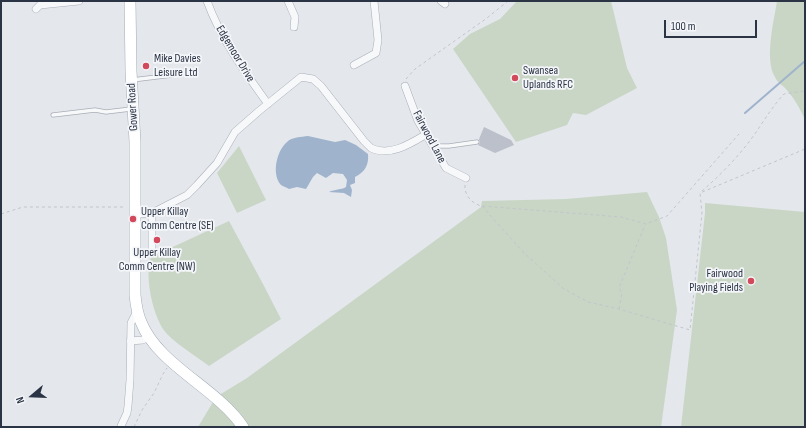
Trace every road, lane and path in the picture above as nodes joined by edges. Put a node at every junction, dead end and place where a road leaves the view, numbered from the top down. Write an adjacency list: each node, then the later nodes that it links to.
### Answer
1 (130, 1): 11 (main road, Gower Road)
2 (207, 1): 14 (street, Edgemoor Drive)
3 (288, 1): 8 (street)
4 (374, 1): 9 (street)
5 (508, 1): 12 (path)
6 (78, 4): 7 (street)
7 (36, 9)
8 (294, 27)
9 (354, 65)
10 (173, 75): 11 (lane)
11 (132, 80): 15 (main road, Gower Road)
12 (405, 86): 18 (street, Fairwood Lane)
13 (805, 91): 23 (path)
14 (268, 104): 18 (street); 26 (street)
15 (133, 109): 16 (lane); 25 (main road, Gower Road)
16 (53, 115)
17 (739, 134): 28 (path)
18 (425, 135): 20 (street, Fairwood Lane)
19 (476, 142): 20 (lane)
20 (433, 146): 22 (street, Fairwood Lane)
21 (805, 149): 23 (path)
22 (466, 178): 24 (path)
23 (700, 193): 30 (path)
24 (482, 206): 28 (path); 30 (path)
25 (135, 210): 26 (street); 27 (path); 31 (main road, Gower Road)
26 (152, 213): 29 (street)
27 (1, 214)
28 (646, 224): 30 (path)
29 (152, 247)
30 (619, 309)
31 (137, 311): 32 (main road, Gower Road); 33 (street)
32 (148, 336): 33 (street); 34 (main road, Gower Road)
33 (130, 341): 35 (street)
34 (172, 362): 36 (path); 37 (main road, Gower Road)
35 (122, 427)
36 (134, 427)
37 (243, 427)

